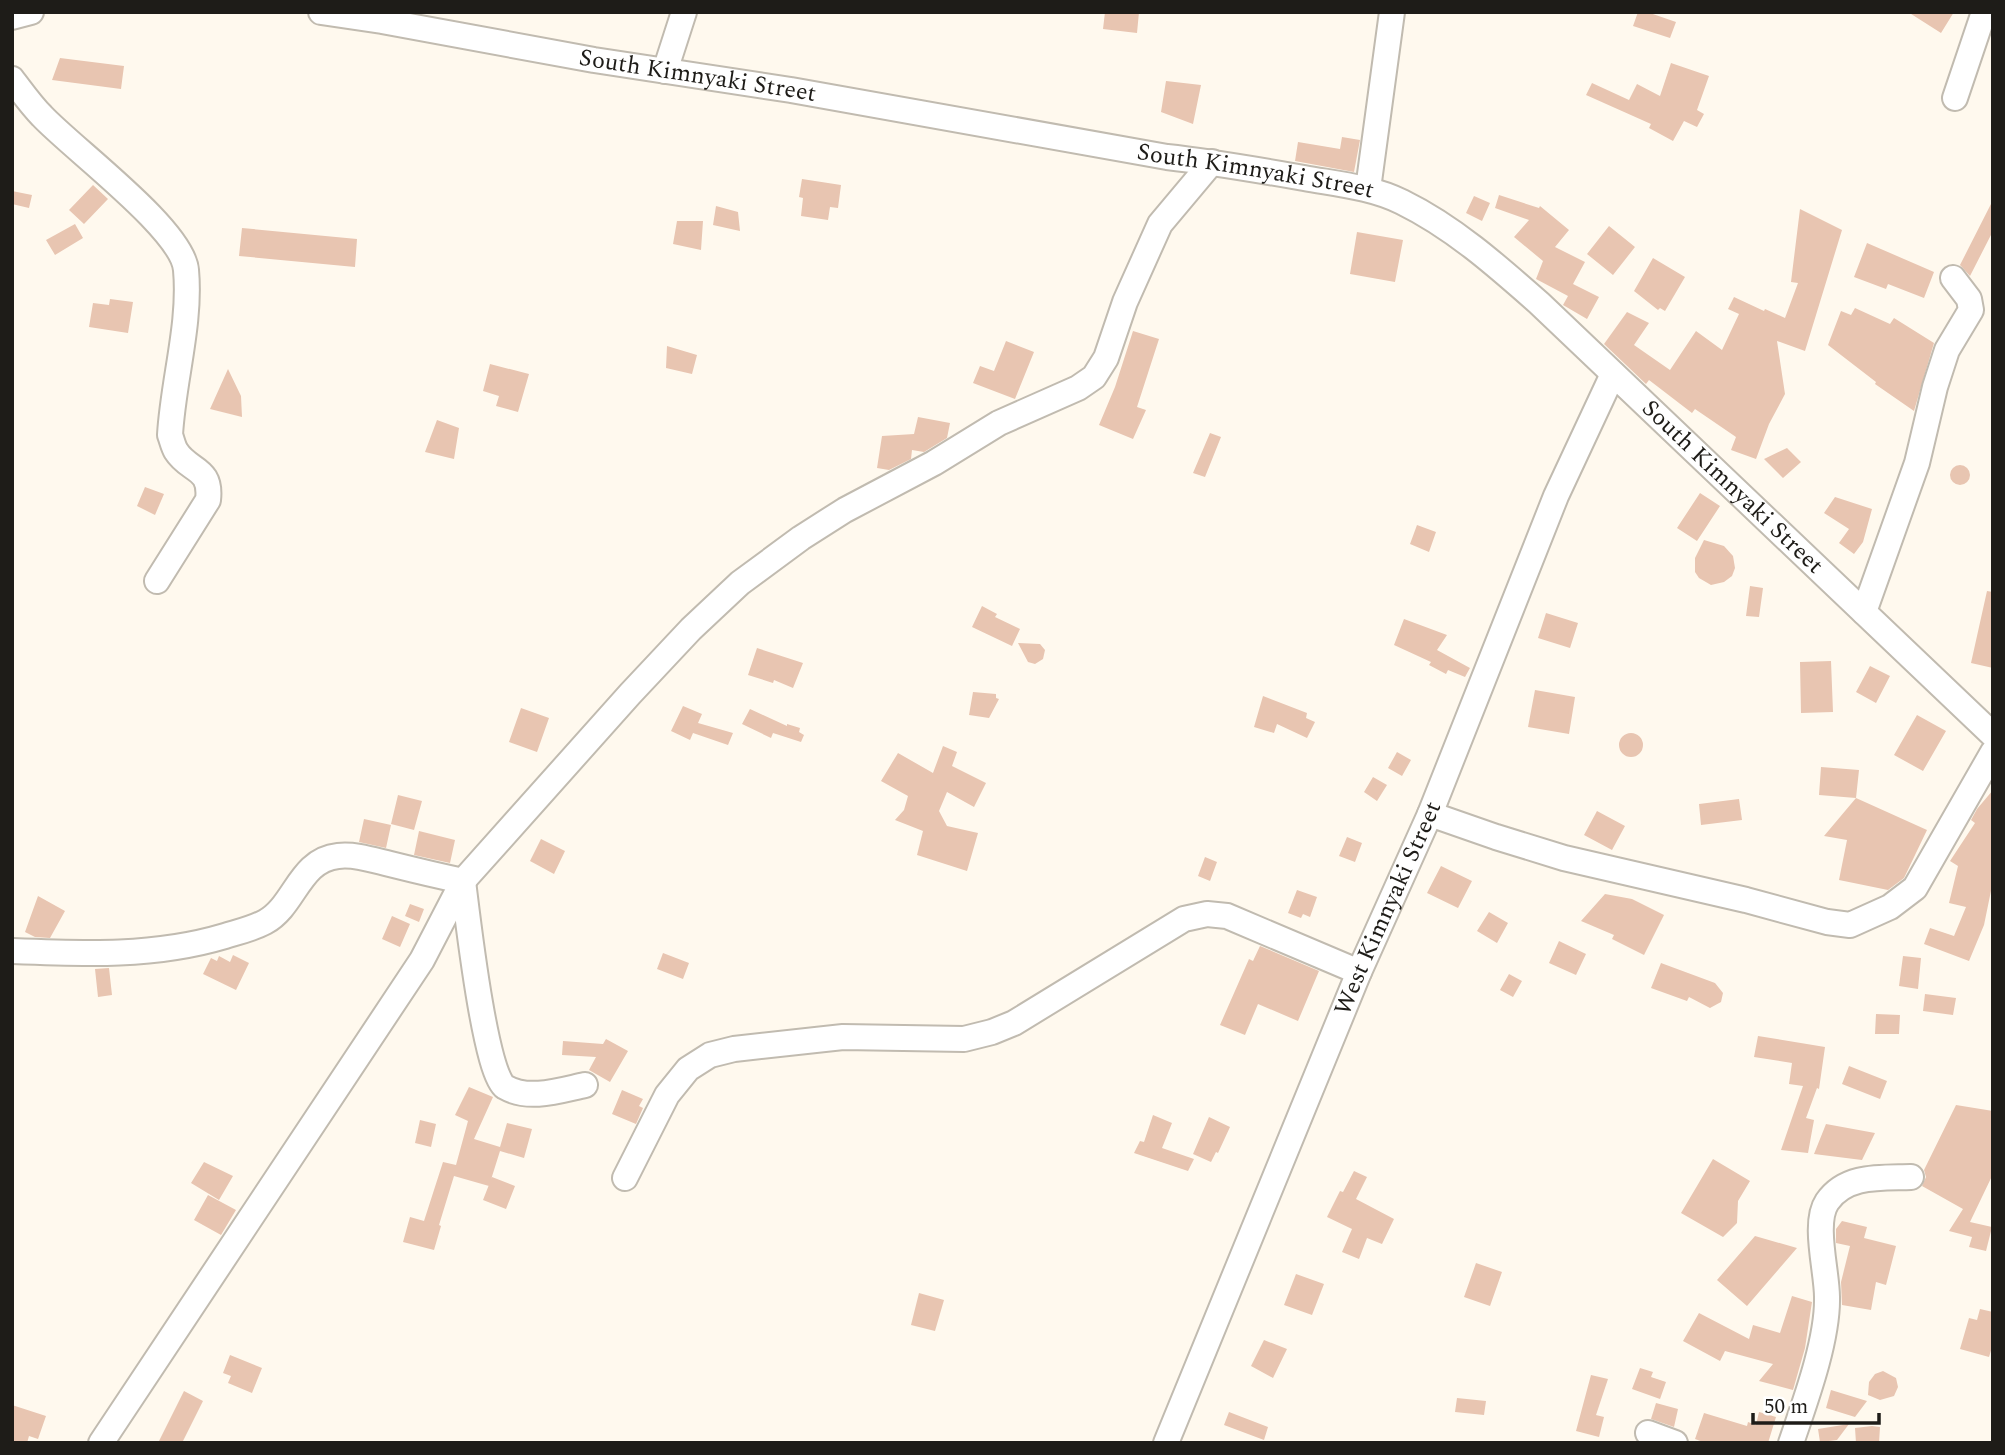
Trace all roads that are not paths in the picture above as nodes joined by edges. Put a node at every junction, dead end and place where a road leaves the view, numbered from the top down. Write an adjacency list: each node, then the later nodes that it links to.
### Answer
1 (32, 12): 7 (street)
2 (321, 12): 6 (street, South Kimnyaki Street)
3 (684, 12): 8 (street)
4 (1392, 12): 12 (street)
5 (1984, 12): 10 (street)
6 (383, 16): 8 (street, South Kimnyaki Street)
7 (12, 17)
8 (665, 71): 11 (street, South Kimnyaki Street)
9 (12, 79): 15 (street)
10 (1955, 98)
11 (1212, 162): 12 (street, South Kimnyaki Street); 20 (street)
12 (1368, 189): 14 (street, South Kimnyaki Street)
13 (1954, 278): 16 (street)
14 (1613, 374): 16 (street, South Kimnyaki Street); 19 (street, West Kimnyaki Street)
15 (157, 580)
16 (1864, 612): 17 (street, South Kimnyaki Street)
17 (1993, 735)
18 (1993, 752): 19 (street)
19 (1430, 814): 22 (street, West Kimnyaki Street)
20 (463, 881): 21 (street); 23 (street); 27 (street)
21 (12, 951)
22 (1359, 972): 25 (street); 28 (street, West Kimnyaki Street)
23 (585, 1085)
24 (1911, 1177): 30 (street)
25 (625, 1178)
26 (1648, 1433): 29 (street)
27 (101, 1443)
28 (1166, 1443)
29 (1675, 1443)
30 (1791, 1443)

